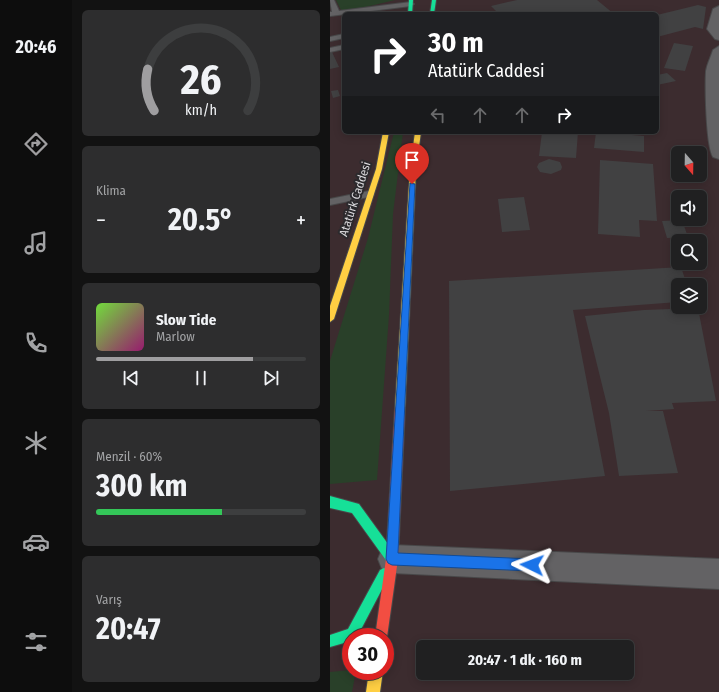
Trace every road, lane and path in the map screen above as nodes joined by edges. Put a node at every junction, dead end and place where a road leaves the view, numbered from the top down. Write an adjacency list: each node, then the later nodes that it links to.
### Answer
1 (331, 0): 8 (lane)
2 (434, 0): 7 (main road)
3 (411, 2): 5 (lane); 6 (main road)
4 (719, 9): 10 (street)
5 (346, 12)
6 (410, 12)
7 (432, 12)
8 (333, 14)
9 (342, 36): 11 (lane)
10 (719, 36)
11 (330, 38)
12 (342, 47): 13 (lane)
13 (330, 50)
14 (719, 50): 17 (street)
15 (386, 134): 18 (main road, Atatürk Caddesi)
16 (419, 134): 22 (main road)
17 (719, 154)
18 (369, 194): 19 (lane); 20 (main road, Atatürk Caddesi)
19 (330, 202)
20 (330, 319)
21 (330, 502): 22 (main road)
22 (392, 559): 23 (street); 24 (main road); 25 (main road)
23 (719, 574)
24 (382, 628)
25 (330, 641)
26 (375, 680): 27 (main road)
27 (373, 692)

